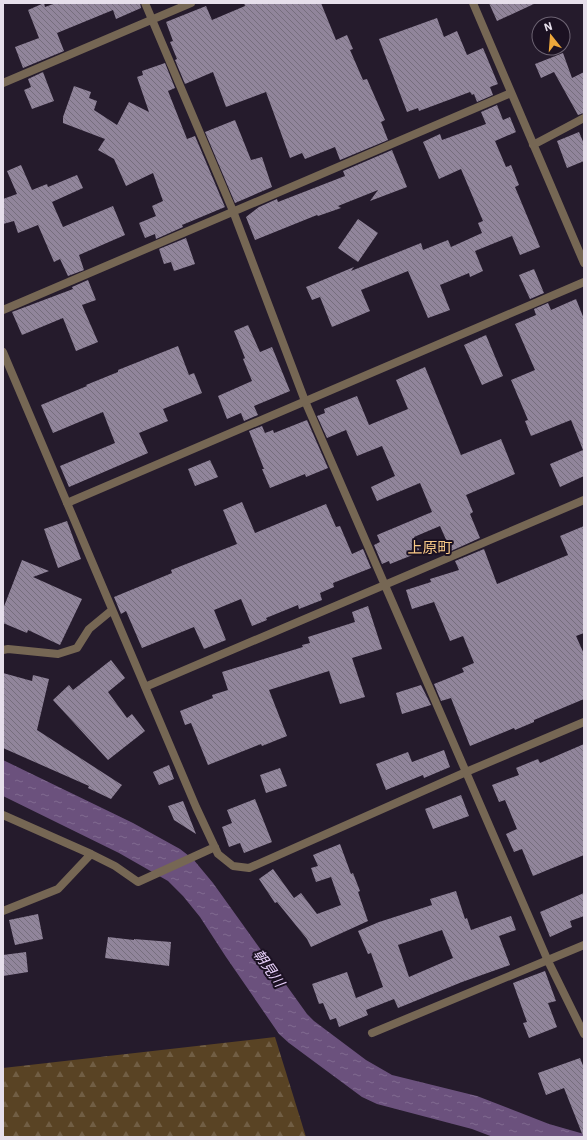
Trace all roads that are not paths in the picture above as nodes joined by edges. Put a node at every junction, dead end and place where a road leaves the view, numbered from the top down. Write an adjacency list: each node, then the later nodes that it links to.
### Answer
1 (145, 3): 4 (street)
2 (192, 3): 4 (street)
3 (472, 3): 6 (street)
4 (152, 20): 5 (street); 9 (street)
5 (3, 83)
6 (511, 93): 8 (street); 9 (street)
7 (584, 118): 8 (street)
8 (533, 145): 10 (street)
9 (233, 211): 12 (street); 14 (street)
10 (584, 263)
11 (584, 282): 14 (street)
12 (3, 310)
13 (3, 352): 16 (street)
14 (305, 401): 16 (street); 17 (street)
15 (584, 500): 17 (street)
16 (67, 503): 18 (street)
17 (384, 585): 20 (street); 22 (street)
18 (112, 610): 19 (street); 20 (street)
19 (3, 650)
20 (145, 686): 24 (street)
21 (584, 722): 22 (street)
22 (466, 772): 24 (street); 28 (street)
23 (3, 815): 25 (street)
24 (215, 847): 25 (street)
25 (91, 854): 26 (street)
26 (3, 911)
27 (584, 945): 28 (street)
28 (548, 961): 29 (street); 30 (street)
29 (372, 1033)
30 (584, 1034)

